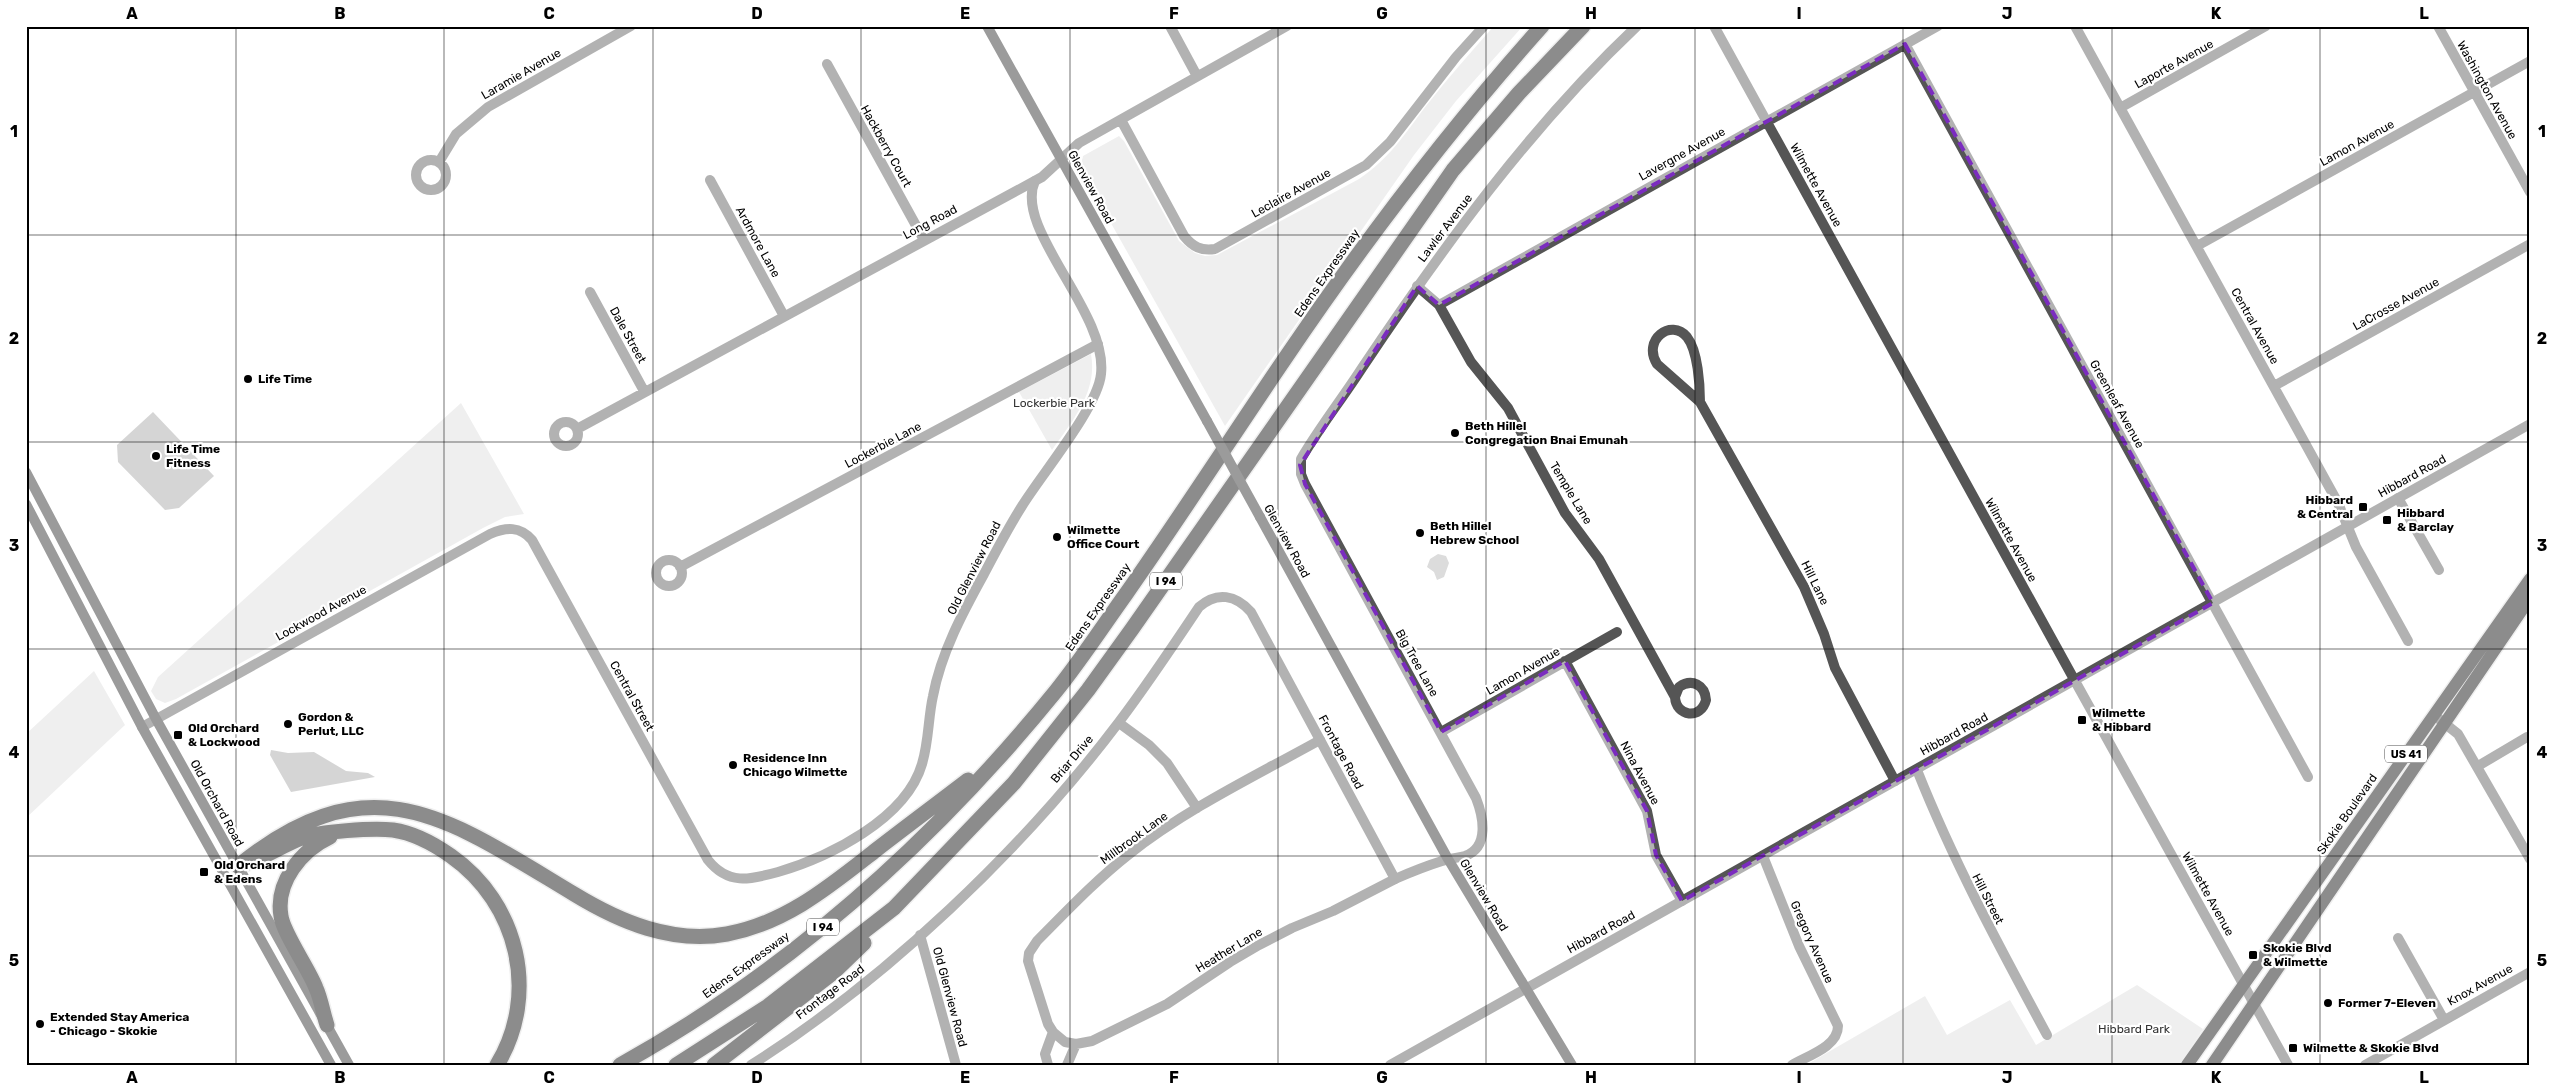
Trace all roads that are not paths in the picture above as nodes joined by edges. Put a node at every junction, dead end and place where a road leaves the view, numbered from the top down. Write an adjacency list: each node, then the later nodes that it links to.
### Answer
1 (631, 26): 23 (street, Laramie Avenue)
2 (987, 26): 22 (main road, Glenview Road)
3 (1170, 26): 17 (street)
4 (1287, 26): 17 (street, Long Road)
5 (1484, 26): 20 (street, Leclaire Avenue)
6 (1542, 26): 66 (highway, Edens Expressway / I 94)
7 (1583, 26): 80 (highway, I 94)
8 (1637, 26): 30 (street, Lawler Avenue)
9 (1714, 26): 21 (street, Wilmette Avenue)
10 (1938, 26): 14 (street, Lavergne Avenue)
11 (2074, 26): 19 (street, Central Avenue)
12 (2266, 26): 19 (street, Laporte Avenue)
13 (2438, 26): 18 (street, Washington Avenue)
14 (1905, 44): 21 (street, Lavergne Avenue); 52 (street, Greenleaf Avenue)
15 (2530, 61): 18 (street, Lamon Avenue)
16 (827, 64): 27 (street, Hackberry Court)
17 (1197, 76): 20 (street, Long Road)
18 (2474, 92): 26 (street, Washington Avenue); 29 (street, Lamon Avenue)
19 (2120, 108): 29 (street, Central Avenue)
20 (1121, 120): 22 (street, Long Road)
21 (1767, 121): 32 (street, Lavergne Avenue); 56 (street, Wilmette Avenue)
22 (1061, 159): 25 (street, Long Road); 74 (main road, Glenview Road, bridge)
23 (439, 162)
24 (710, 180): 33 (street, Ardmore Lane)
25 (1035, 181): 27 (street, Long Road); 34 (street, Old Glenview Road)
26 (2530, 192)
27 (924, 240): 33 (street, Long Road)
28 (2530, 244): 35 (street, LaCrosse Avenue)
29 (2197, 246): 35 (street, Central Avenue)
30 (1417, 286): 32 (street, Temple Lane); 40 (street, Lawler Avenue)
31 (590, 292): 36 (street, Dale Street)
32 (1439, 305): 57 (street, Temple Lane)
33 (784, 316): 36 (street, Long Road)
34 (1098, 344): 47 (street, Lockerbie Lane); 77 (street, Old Glenview Road)
35 (2274, 386): 45 (street, Central Avenue)
36 (644, 391): 39 (street, Long Road)
37 (1700, 402): 37 (street, Hill Lane); 70 (street, Hill Lane)
38 (2530, 424): 43 (street, Hibbard Road)
39 (577, 428)
40 (1300, 465): 63 (street, Big Tree Lane)
41 (26, 472): 42 (main road, Old Orchard Road)
42 (29, 484): 59 (main road, Old Orchard Road)
43 (2398, 498): 45 (street, Hibbard Road); 48 (street)
44 (26, 504): 62 (main road)
45 (2348, 526): 52 (street, Hibbard Road); 54 (street, Central Avenue)
46 (515, 528): 59 (street, Lockwood Avenue); 77 (street, Central Street)
47 (680, 567)
48 (2439, 570)
49 (2530, 578): 58 (main road, Skokie Boulevard / US 41)
50 (1230, 597): 60 (street, Briar Drive); 65 (street, Frontage Road)
51 (2530, 598): 61 (main road, US 41)
52 (2213, 603): 56 (street, Hibbard Road); 69 (street, Greenleaf Avenue)
53 (1617, 632): 55 (street, Lamon Avenue)
54 (2408, 641)
55 (1565, 661): 63 (street, Lamon Avenue); 79 (street, Nina Avenue)
56 (2075, 681): 68 (street, Hibbard Road); 84 (street, Wilmette Avenue)
57 (1674, 697)
58 (2434, 715): 61 (street); 84 (main road, Skokie Boulevard / US 41)
59 (156, 719): 62 (street, Lockwood Avenue); 76 (main road, Old Orchard Road)
60 (1119, 722): 71 (street); 81 (street, Briar Drive)
61 (2444, 723): 67 (street); 86 (main road, US 41)
62 (142, 727): 93 (main road)
63 (1441, 732): 74 (street, Big Tree Lane)
64 (2527, 737): 67 (street)
65 (1320, 740): 71 (street, Millbrook Lane); 78 (street, Frontage Road)
66 (1000, 756): 76 (highway); 96 (highway, Edens Expressway / I 94)
67 (2478, 766): 75 (street)
68 (1917, 770): 70 (street, Hibbard Road); 90 (street, Hill Street)
69 (2308, 777)
70 (1895, 782): 73 (street, Hibbard Road)
71 (1197, 808): 89 (street, Millbrook Lane)
72 (339, 832): 76 (highway); 88 (highway); 95 (highway)
73 (1763, 856): 79 (street, Hibbard Road); 105 (street, Gregory Avenue)
74 (1448, 859): 78 (street); 85 (main road, Glenview Road)
75 (2530, 859)
76 (238, 866): 88 (main road, Old Orchard Road)
77 (726, 876)
78 (1395, 878): 92 (street, Heather Lane)
79 (1682, 901): 85 (street, Hibbard Road)
80 (894, 908): 97 (highway, I 94); 98 (highway)
81 (920, 935): 99 (street, Frontage Road); 100 (street, Old Glenview Road)
82 (2398, 938): 87 (street)
83 (2530, 972): 87 (street, Knox Avenue)
84 (2243, 984): 86 (street, Wilmette Avenue); 106 (main road, Skokie Boulevard / US 41)
85 (1524, 990): 103 (street, Hibbard Road); 104 (main road, Glenview Road)
86 (2254, 1004): 107 (main road, US 41); 108 (street, Wilmette Avenue)
87 (2444, 1020): 109 (street, Knox Avenue)
88 (327, 1025): 94 (main road, Old Orchard Road)
89 (1053, 1032): 91 (street, Millbrook Lane); 101 (street)
90 (2046, 1035)
91 (1065, 1042): 92 (street, Heather Lane)
92 (1076, 1044): 102 (street)
93 (330, 1065)
94 (349, 1065)
95 (497, 1065)
96 (620, 1065)
97 (676, 1065)
98 (714, 1065)
99 (752, 1065)
100 (956, 1065)
101 (1048, 1065)
102 (1067, 1065)
103 (1390, 1065)
104 (1572, 1065)
105 (1792, 1065)
106 (2187, 1065)
107 (2212, 1065)
108 (2288, 1065)
109 (2365, 1065)

